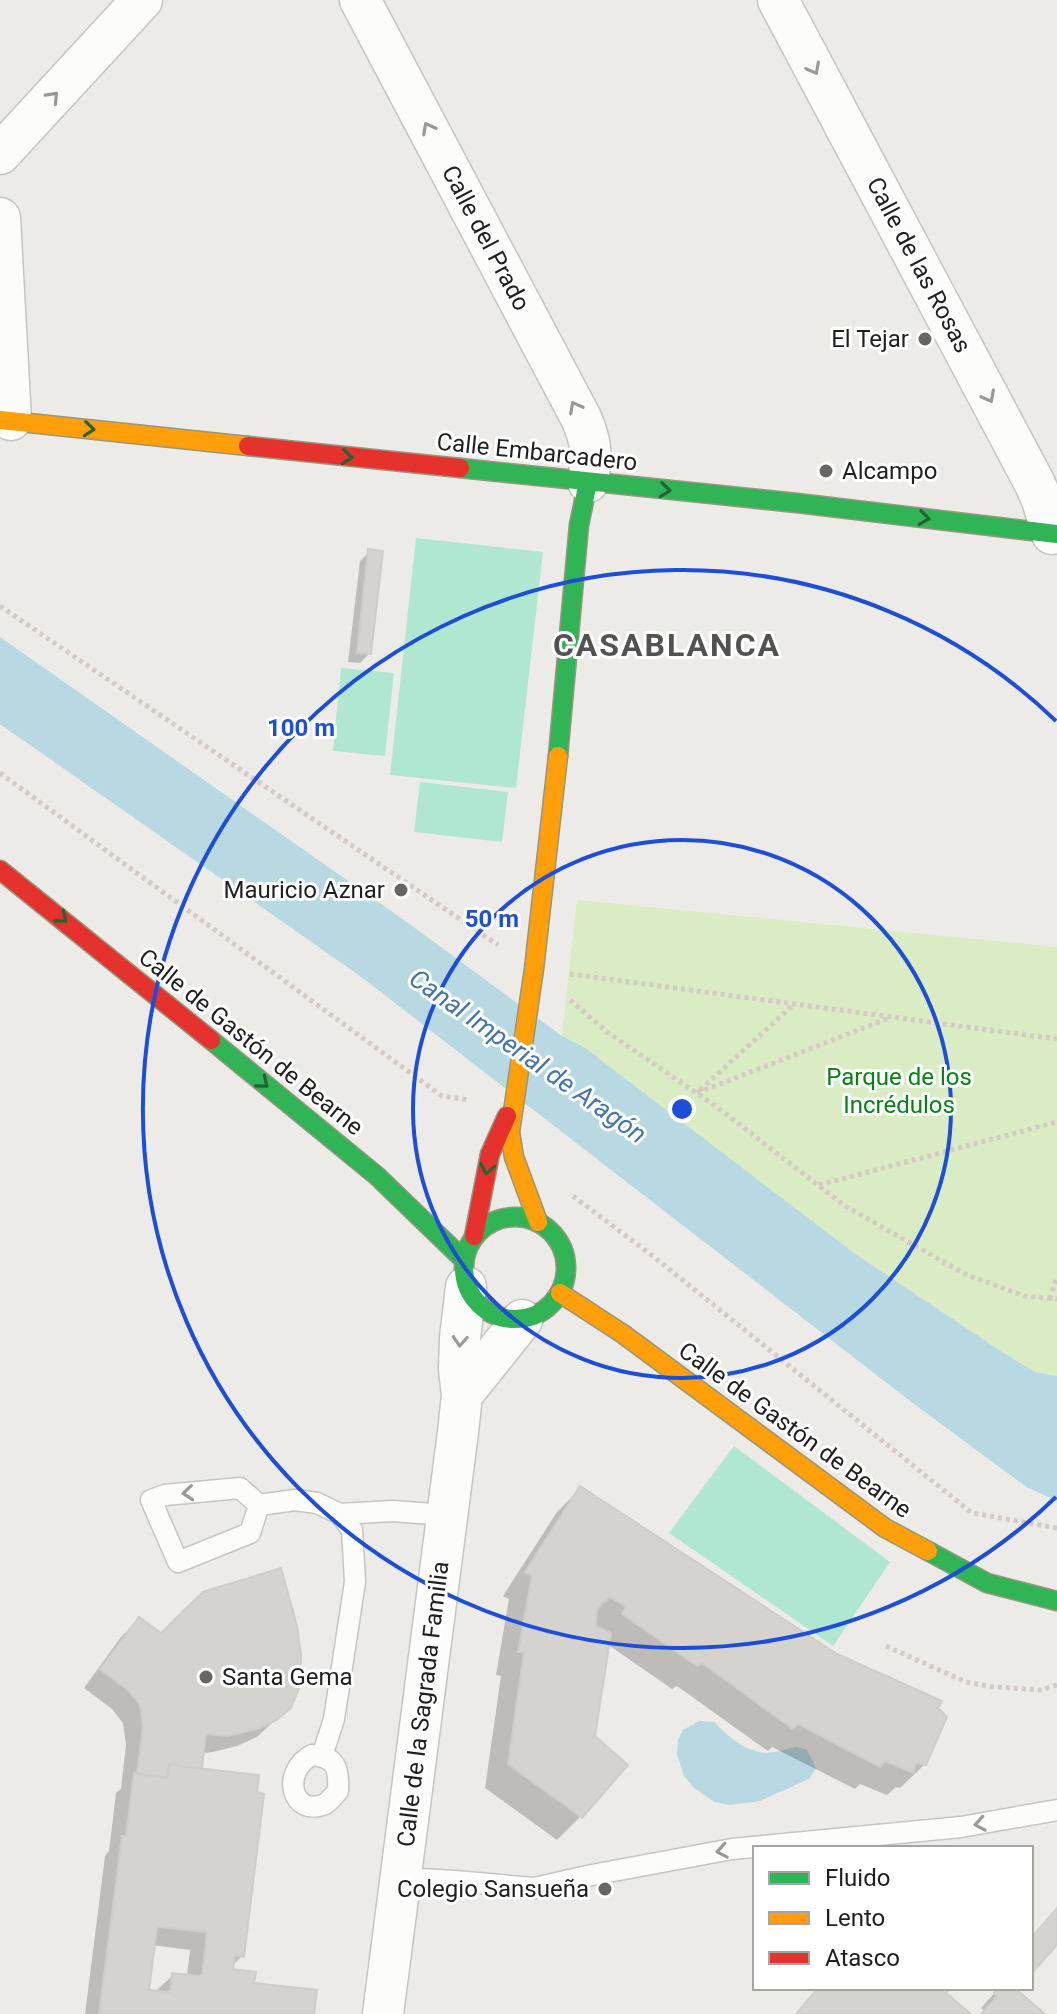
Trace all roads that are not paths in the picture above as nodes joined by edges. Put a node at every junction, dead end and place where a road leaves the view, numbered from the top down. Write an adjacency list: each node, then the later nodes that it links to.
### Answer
1 (142, 0): 4 (street, one-way to 1)
2 (360, 0): 7 (street, Calle del Prado, one-way to 2)
3 (778, 0): 8 (street, Calle de las Rosas, one-way to 8)
4 (0, 154)
5 (0, 218): 6 (street)
6 (6, 420): 7 (street, Calle Embarcadero, one-way to 7)
7 (588, 482): 8 (street, Calle Embarcadero, one-way to 8); 10 (street)
8 (1055, 534)
9 (0, 870): 13 (street, Calle de Gastón de Bearne, one-way to 13)
10 (513, 1102): 11 (street); 12 (street, one-way to 12)
11 (538, 1222): 12 (street); 14 (street)
12 (474, 1236): 13 (street)
13 (465, 1273): 15 (street); 16 (street, Calle de la Sagrada Familia, one-way to 16)
14 (560, 1293): 15 (street); 20 (street, Calle de Gastón de Bearne)
15 (522, 1320): 16 (street)
16 (462, 1395): 19 (street, Calle de la Sagrada Familia)
17 (259, 1505): 17 (lane, one-way to 17); 18 (lane)
18 (340, 1514): 19 (lane); 21 (lane)
19 (447, 1515): 25 (street, Calle de la Sagrada Familia)
20 (1057, 1601)
21 (322, 1756)
22 (1057, 1810): 23 (lane, one-way to 23)
23 (763, 1846)
24 (753, 1847): 25 (lane, one-way to 25)
25 (401, 1878): 26 (street, Calle de la Sagrada Familia)
26 (383, 2014)

